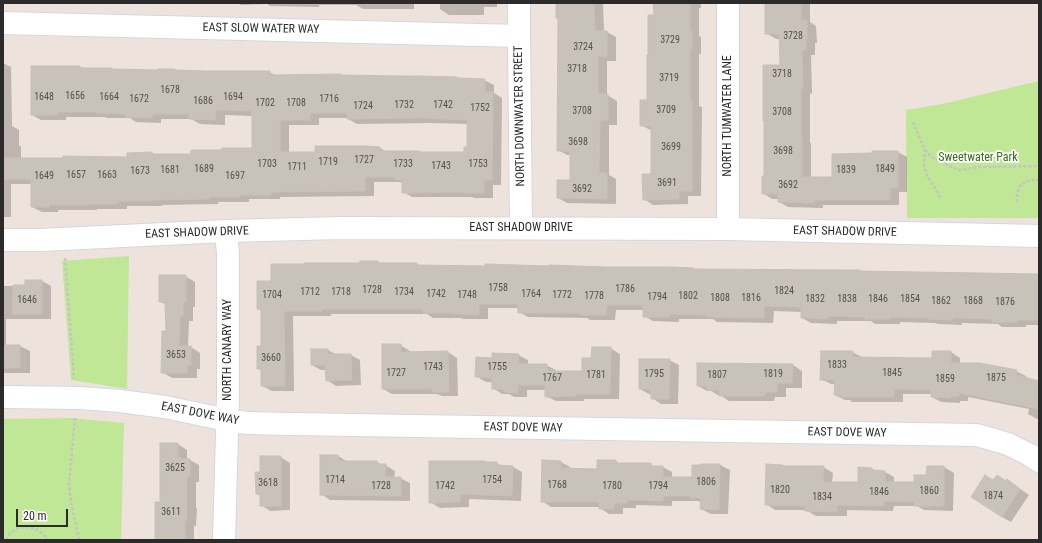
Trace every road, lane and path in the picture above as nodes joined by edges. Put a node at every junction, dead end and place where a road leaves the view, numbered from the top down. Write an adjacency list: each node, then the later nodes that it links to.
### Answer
1 (520, 3): 4 (street, NORTH DOWNWATER STREET)
2 (728, 3): 12 (street, NORTH TUMWATER LANE)
3 (3, 23): 4 (street, EAST SLOW WATER WAY)
4 (519, 36): 11 (street, NORTH DOWNWATER STREET)
5 (914, 122): 6 (path)
6 (925, 149): 7 (path); 9 (path)
7 (1039, 166)
8 (1039, 179): 10 (path)
9 (941, 200)
10 (1017, 202)
11 (521, 228): 12 (street, EAST SHADOW DRIVE); 13 (street, EAST SHADOW DRIVE)
12 (728, 229): 14 (street, EAST SHADOW DRIVE)
13 (226, 231): 15 (street, EAST SHADOW DRIVE); 17 (street, NORTH CANARY WAY)
14 (1039, 236)
15 (3, 240)
16 (3, 397): 17 (street, EAST DOVE WAY)
17 (227, 420): 18 (street, EAST DOVE WAY); 21 (street, NORTH CANARY WAY)
18 (1039, 461)
19 (6, 540): 20 (path)
20 (47, 540)
21 (224, 540)

